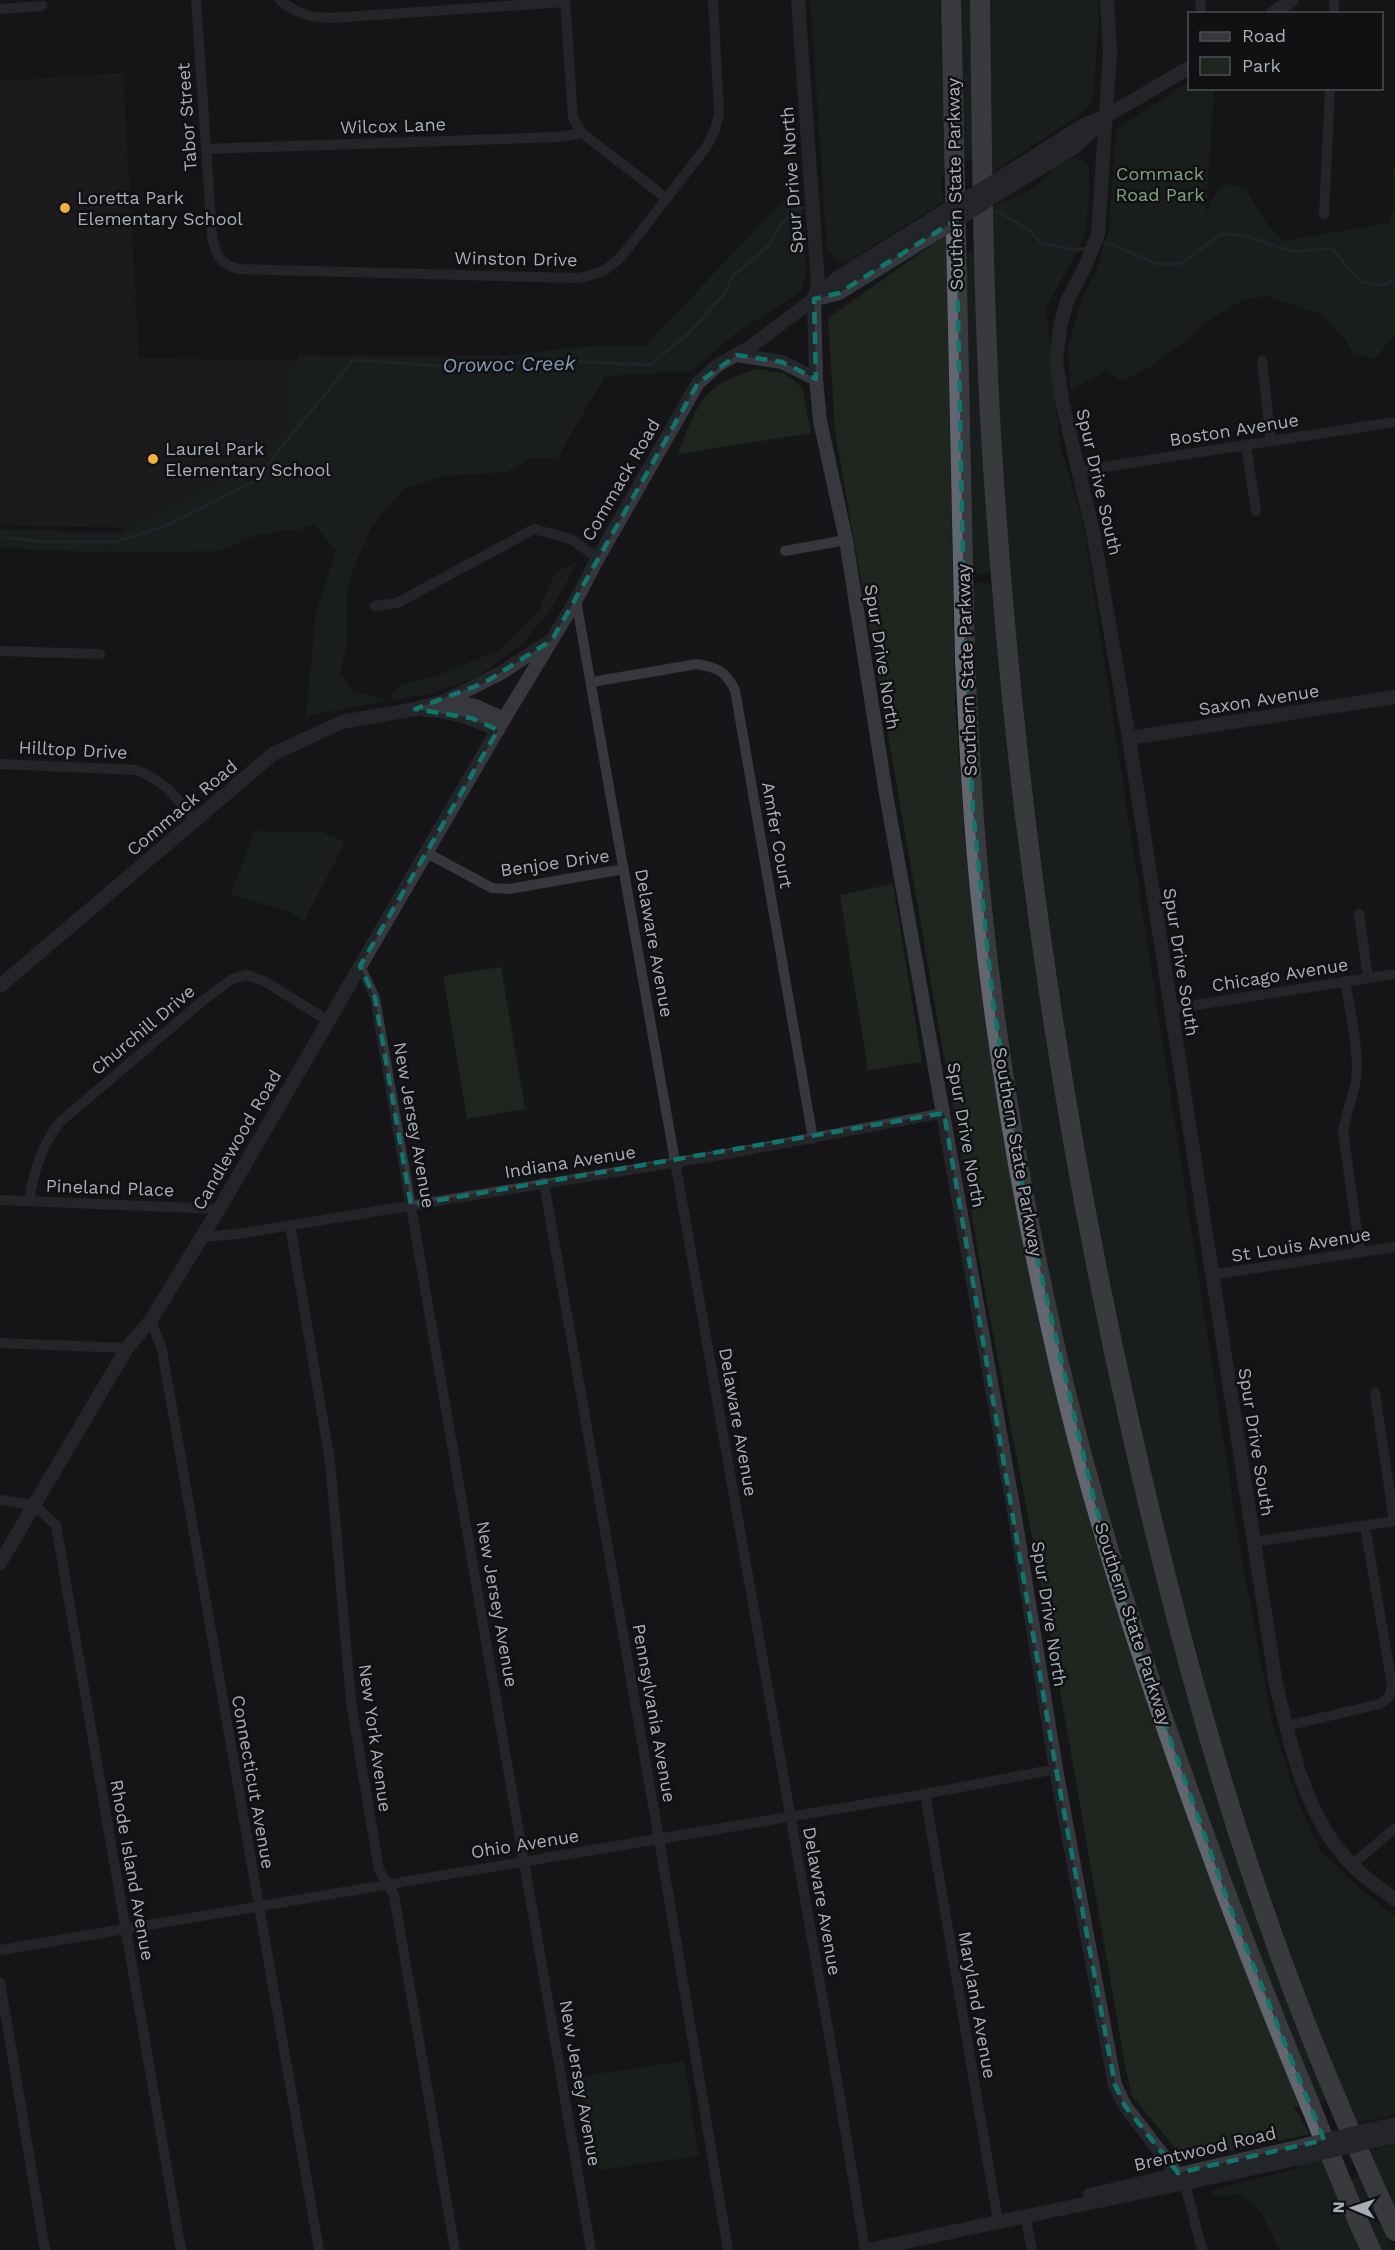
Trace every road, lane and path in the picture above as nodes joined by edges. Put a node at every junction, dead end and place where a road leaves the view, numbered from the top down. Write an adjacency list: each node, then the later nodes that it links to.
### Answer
1 (196, 0): 17 (street, Tabor Street)
2 (280, 0): 9 (street)
3 (713, 0): 19 (street, Winston Drive)
4 (798, 0): 22 (street, Spur Drive North)
5 (951, 0): 110 (highway, Southern State Parkway)
6 (980, 0): 100 (highway, Southern State Parkway)
7 (1107, 0): 15 (street, Spur Drive South)
8 (1292, 0): 12 (street)
9 (565, 1): 16 (street)
10 (42, 6): 11 (street)
11 (0, 9)
12 (1275, 12)
13 (1188, 68): 15 (street, Commack Road)
14 (1330, 90): 20 (street)
15 (1107, 116): 18 (street, Commack Road); 29 (street, Spur Drive South)
16 (582, 133): 17 (street, Wilcox Lane); 19 (street)
17 (206, 149): 21 (street, Tabor Street)
18 (995, 188): 22 (street, Commack Road, bridge); 22 (street, Commack Road, bridge)
19 (666, 198): 21 (street, Winston Drive)
20 (1324, 214)
21 (224, 264)
22 (814, 299): 23 (street, Commack Road); 25 (street, Spur Drive North)
23 (737, 355): 25 (street); 33 (street, Commack Road)
24 (1262, 362): 27 (street)
25 (816, 379): 31 (street, Spur Drive North)
26 (1395, 422): 27 (street, Boston Avenue)
27 (1271, 441): 28 (street, Boston Avenue)
28 (1246, 446): 29 (street, Boston Avenue); 30 (street)
29 (1078, 471): 44 (street, Spur Drive South)
30 (1256, 511)
31 (846, 540): 32 (street); 57 (street, Spur Drive North)
32 (785, 551)
33 (598, 558): 34 (street, Commack Road); 35 (street)
34 (576, 600): 36 (street, Commack Road); 39 (street, Delaware Avenue)
35 (375, 606)
36 (552, 640): 41 (street); 43 (street, Commack Road)
37 (0, 651): 38 (street)
38 (100, 654)
39 (592, 682): 48 (street, Delaware Avenue); 58 (street, Amfer Court)
40 (1395, 697): 44 (street, Saxon Avenue)
41 (445, 701): 42 (street, Commack Road); 43 (street, Commack Road)
42 (415, 709): 43 (street, Commack Road); 46 (street, Commack Road)
43 (501, 724): 47 (street, Candlewood Road)
44 (1129, 738): 55 (street, Spur Drive South)
45 (0, 764): 46 (street, Hilltop Drive)
46 (195, 821): 54 (street, Commack Road)
47 (427, 853): 48 (street, Benjoe Drive); 50 (street, Candlewood Road)
48 (624, 869): 59 (street, Delaware Avenue)
49 (1359, 914): 52 (street)
50 (360, 966): 56 (street, Candlewood Road); 63 (street, New Jersey Avenue)
51 (1395, 974): 52 (street, Chicago Avenue)
52 (1368, 978): 53 (street, Chicago Avenue)
53 (1345, 981): 55 (street, Chicago Avenue); 68 (street)
54 (0, 986)
55 (1170, 1009): 69 (street, Spur Drive South)
56 (327, 1020): 62 (street, Churchill Drive); 64 (street, Candlewood Road)
57 (944, 1113): 58 (street, Indiana Avenue); 81 (street, Spur Drive North)
58 (813, 1139): 59 (street, Indiana Avenue)
59 (676, 1161): 60 (street, Indiana Avenue); 83 (street, Delaware Avenue)
60 (544, 1183): 63 (street, Indiana Avenue); 85 (street, Pennsylvania Avenue)
61 (0, 1200): 62 (street, Pineland Place)
62 (29, 1201): 64 (street, Pineland Place)
63 (411, 1205): 65 (street, Indiana Avenue); 86 (street, New Jersey Avenue)
64 (219, 1209): 66 (street, Candlewood Road)
65 (290, 1225): 66 (street, Indiana Avenue); 88 (street, New York Avenue)
66 (201, 1237): 70 (street, Candlewood Road)
67 (1395, 1247): 68 (street, St Louis Avenue)
68 (1360, 1252): 69 (street, St Louis Avenue)
69 (1211, 1275): 78 (street, Spur Drive South)
70 (151, 1320): 72 (street, Candlewood Road); 90 (street, Connecticut Avenue)
71 (0, 1343): 72 (street)
72 (127, 1348): 75 (street, Candlewood Road)
73 (1375, 1393): 76 (street)
74 (0, 1500): 75 (street)
75 (34, 1505): 79 (street, Candlewood Road); 91 (street, Rhode Island Avenue)
76 (1394, 1521): 77 (street)
77 (1365, 1526): 78 (street); 80 (street)
78 (1253, 1542): 80 (street, Spur Drive South)
79 (0, 1563)
80 (1286, 1726): 87 (street, Spur Drive South)
81 (1056, 1769): 82 (street, Ohio Avenue); 97 (street, Spur Drive North)
82 (925, 1794): 83 (street, Ohio Avenue); 99 (street, Maryland Avenue)
83 (790, 1816): 85 (street, Ohio Avenue); 107 (street, Delaware Avenue)
84 (1395, 1828): 87 (street)
85 (659, 1839): 86 (street, Ohio Avenue); 106 (street, Pennsylvania Avenue)
86 (525, 1861): 88 (street, Ohio Avenue); 105 (street, New Jersey Avenue)
87 (1352, 1865): 89 (street, Spur Drive South)
88 (387, 1884): 90 (street, Ohio Avenue); 104 (street, New York Avenue)
89 (1395, 1900)
90 (258, 1906): 91 (street, Ohio Avenue); 103 (street, Connecticut Avenue)
91 (125, 1928): 92 (street, Ohio Avenue); 102 (street, Rhode Island Avenue)
92 (0, 1950)
93 (0, 1982): 101 (street)
94 (1395, 2124): 95 (street, Brentwood Road)
95 (1367, 2136): 96 (street, Brentwood Road); 97 (street, Brentwood Road, bridge)
96 (1395, 2136)
97 (1181, 2179): 98 (street, Brentwood Road); 109 (street, Spur Drive North)
98 (1025, 2215): 99 (street, Brentwood Road); 108 (street)
99 (998, 2221): 107 (street, Brentwood Road)
100 (1395, 2231)
101 (45, 2250)
102 (181, 2250)
103 (319, 2250)
104 (455, 2250)
105 (591, 2250)
106 (728, 2250)
107 (867, 2250)
108 (1032, 2250)
109 (1202, 2250)
110 (1371, 2250)

